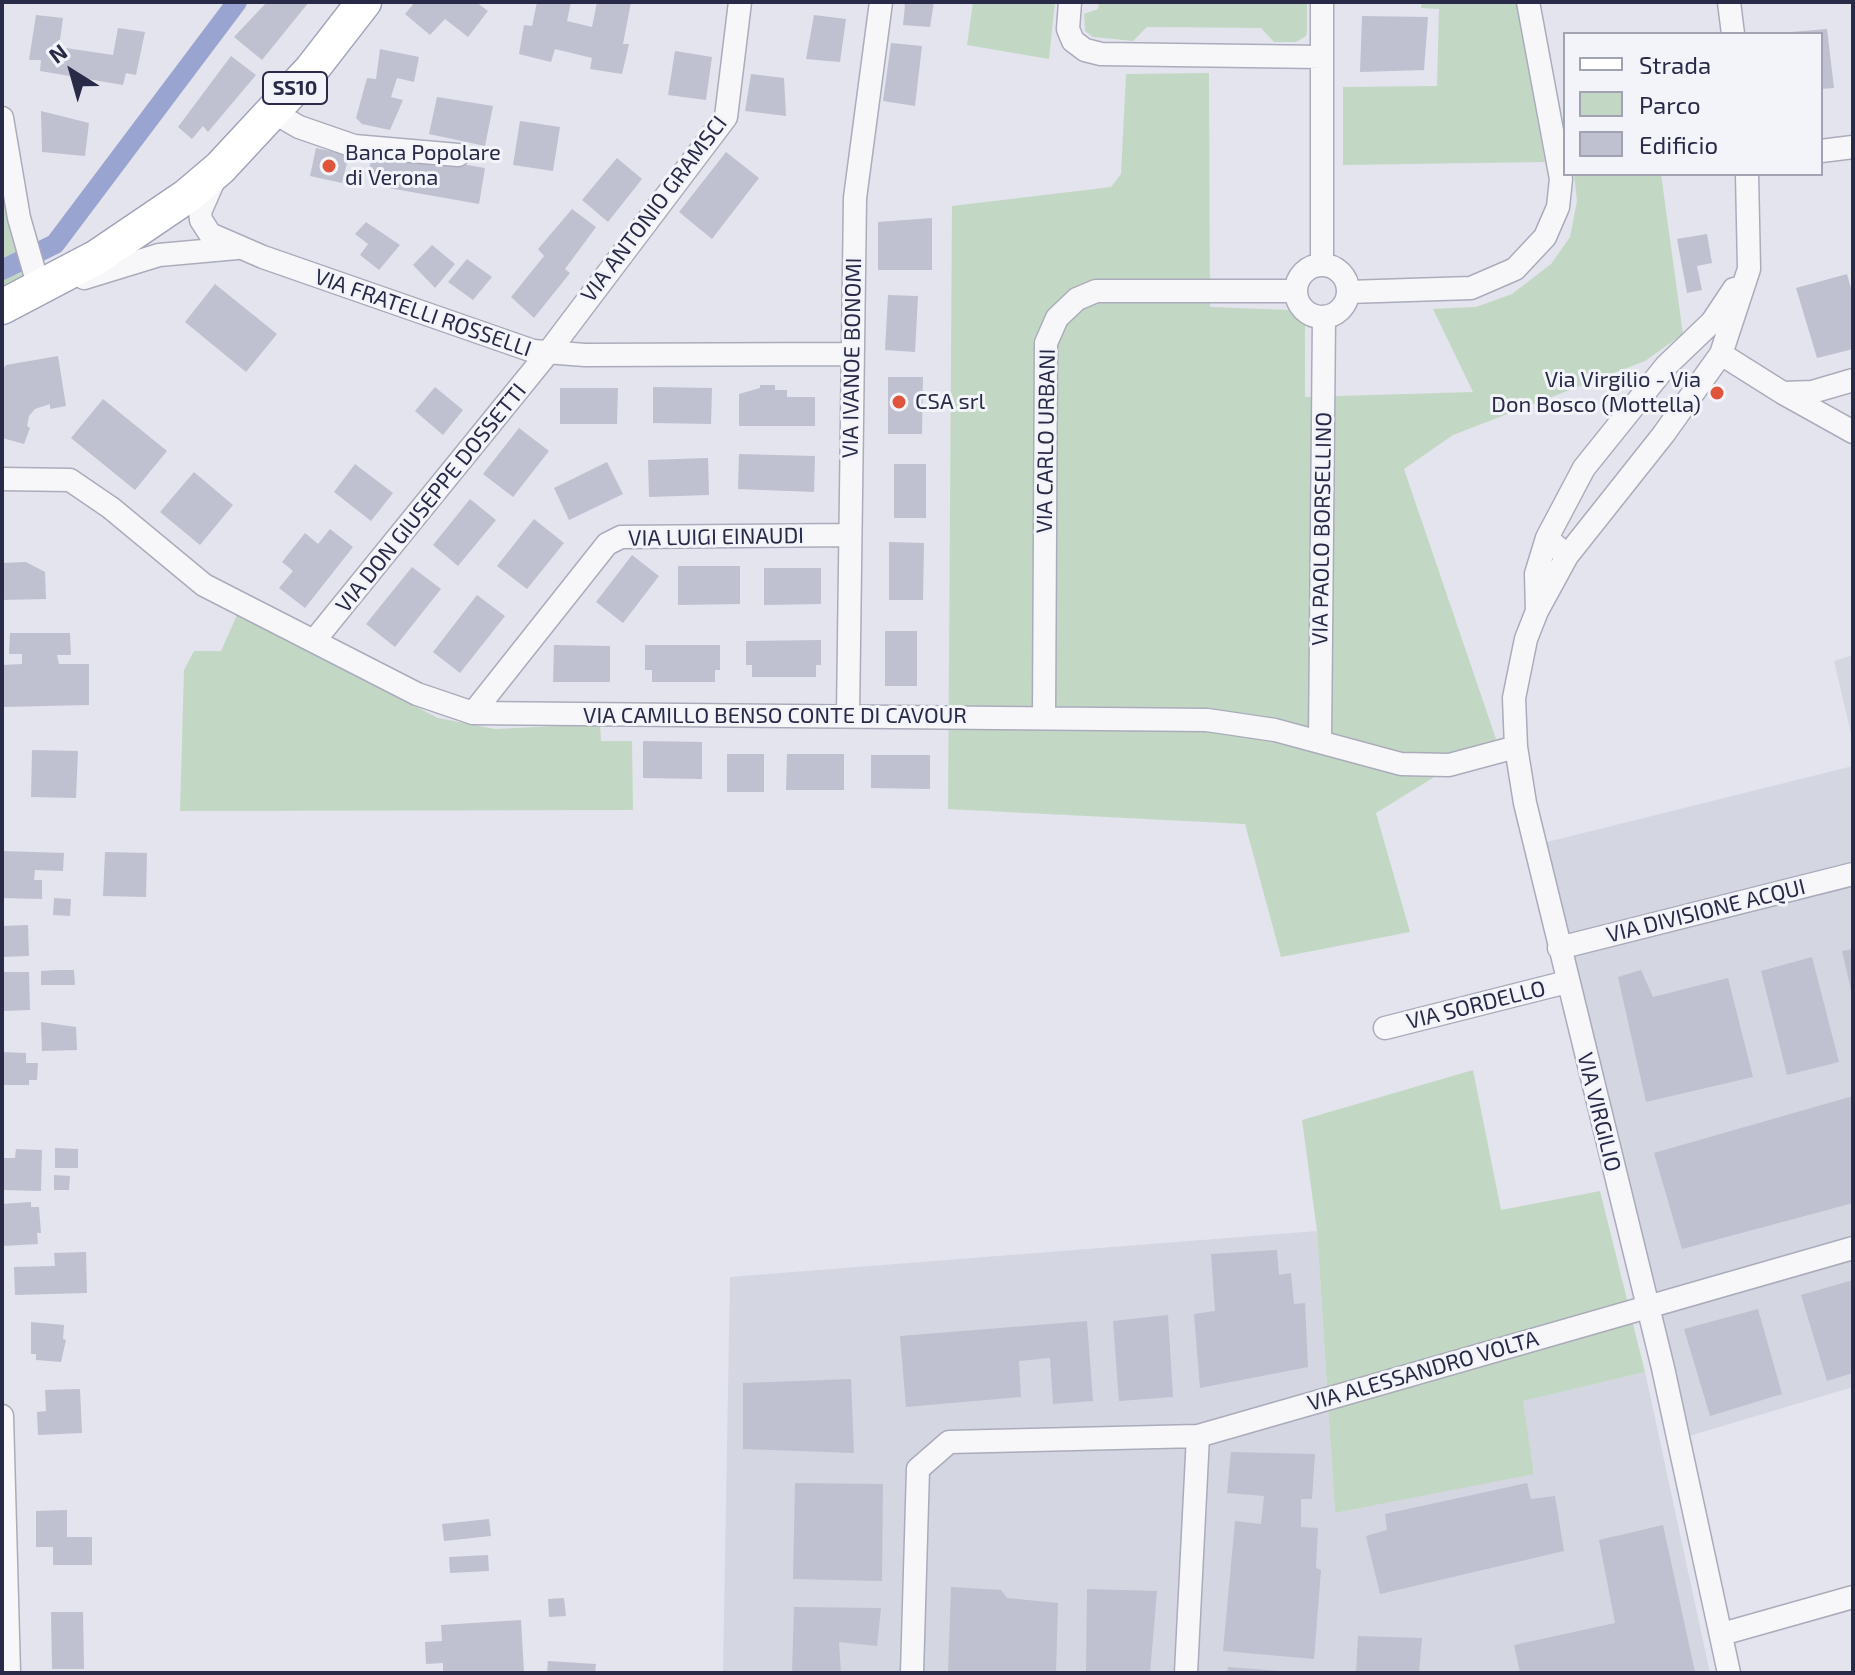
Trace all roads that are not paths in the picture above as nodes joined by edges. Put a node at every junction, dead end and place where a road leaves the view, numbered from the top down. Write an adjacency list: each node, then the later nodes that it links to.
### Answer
1 (364, 2): 10 (main road, SS10)
2 (740, 2): 25 (street, VIA ANTONIO GRAMSCI)
3 (881, 2): 27 (street, VIA IVANOE BONOMI)
4 (1070, 2): 9 (street)
5 (1322, 2): 9 (street)
6 (1528, 2): 22 (street)
7 (1729, 2): 8 (street)
8 (1733, 32)
9 (1322, 57): 18 (street)
10 (273, 112): 14 (street); 15 (main road, SS10)
11 (2, 118): 20 (street)
12 (1853, 147): 13 (street)
13 (1823, 151)
14 (458, 155)
15 (220, 168): 17 (street, VIA FRATELLI ROSSELLI); 20 (main road, SS10)
16 (1747, 176): 19 (street, VIA VIRGILIO)
17 (239, 248): 20 (street, VIA FRATELLI ROSSELLI); 26 (street, VIA FRATELLI ROSSELLI)
18 (1322, 264): 21 (street); 22 (street)
19 (1749, 269): 28 (street, VIA VIRGILIO); 35 (street)
20 (37, 271): 23 (main road, SS10)
21 (1295, 291): 24 (street); 41 (street, VIA CARLO URBANI)
22 (1348, 292): 24 (street)
23 (2, 307)
24 (1324, 317): 42 (street, VIA PAOLO BORSELLINO)
25 (573, 318): 26 (street, VIA ANTONIO GRAMSCI); 29 (street, VIA ANTONIO GRAMSCI)
26 (547, 354): 29 (street, VIA FRATELLI ROSSELLI); 38 (street, VIA DON GIUSEPPE DOSSETTI)
27 (852, 354): 29 (street, VIA FRATELLI ROSSELLI); 34 (street, VIA IVANOE BONOMI)
28 (1721, 354): 31 (street); 36 (street, VIA VIRGILIO)
29 (585, 355)
30 (1853, 380): 31 (street)
31 (1810, 400): 32 (street)
32 (1853, 432)
33 (2, 479): 38 (street, VIA CAMILLO BENSO CONTE DI CAVOUR)
34 (850, 535): 39 (street, VIA LUIGI EINAUDI); 40 (street, VIA IVANOE BONOMI)
35 (1547, 538): 36 (street); 37 (street)
36 (1567, 556): 37 (street, VIA VIRGILIO)
37 (1537, 611): 43 (street, VIA VIRGILIO)
38 (314, 641): 39 (street, VIA CAMILLO BENSO CONTE DI CAVOUR)
39 (473, 713): 40 (street, VIA CAMILLO BENSO CONTE DI CAVOUR)
40 (848, 716): 41 (street, VIA CAMILLO BENSO CONTE DI CAVOUR)
41 (1044, 718): 42 (street, VIA CAMILLO BENSO CONTE DI CAVOUR)
42 (1320, 741): 43 (street, VIA CAMILLO BENSO CONTE DI CAVOUR)
43 (1516, 747): 45 (street, VIA VIRGILIO)
44 (1853, 874): 45 (street, VIA DIVISIONE ACQUI)
45 (1559, 948): 46 (street, VIA VIRGILIO)
46 (1567, 982): 47 (street, VIA SORDELLO); 49 (street, VIA VIRGILIO)
47 (1385, 1028)
48 (1853, 1248): 49 (street, VIA ALESSANDRO VOLTA)
49 (1648, 1307): 51 (street, VIA ALESSANDRO VOLTA); 53 (street, VIA VIRGILIO)
50 (2, 1416): 54 (street)
51 (1198, 1436): 55 (street, VIA ALESSANDRO VOLTA); 56 (street)
52 (1853, 1597): 53 (street)
53 (1722, 1634): 57 (street, VIA VIRGILIO)
54 (9, 1673)
55 (912, 1673)
56 (1186, 1673)
57 (1729, 1673)

